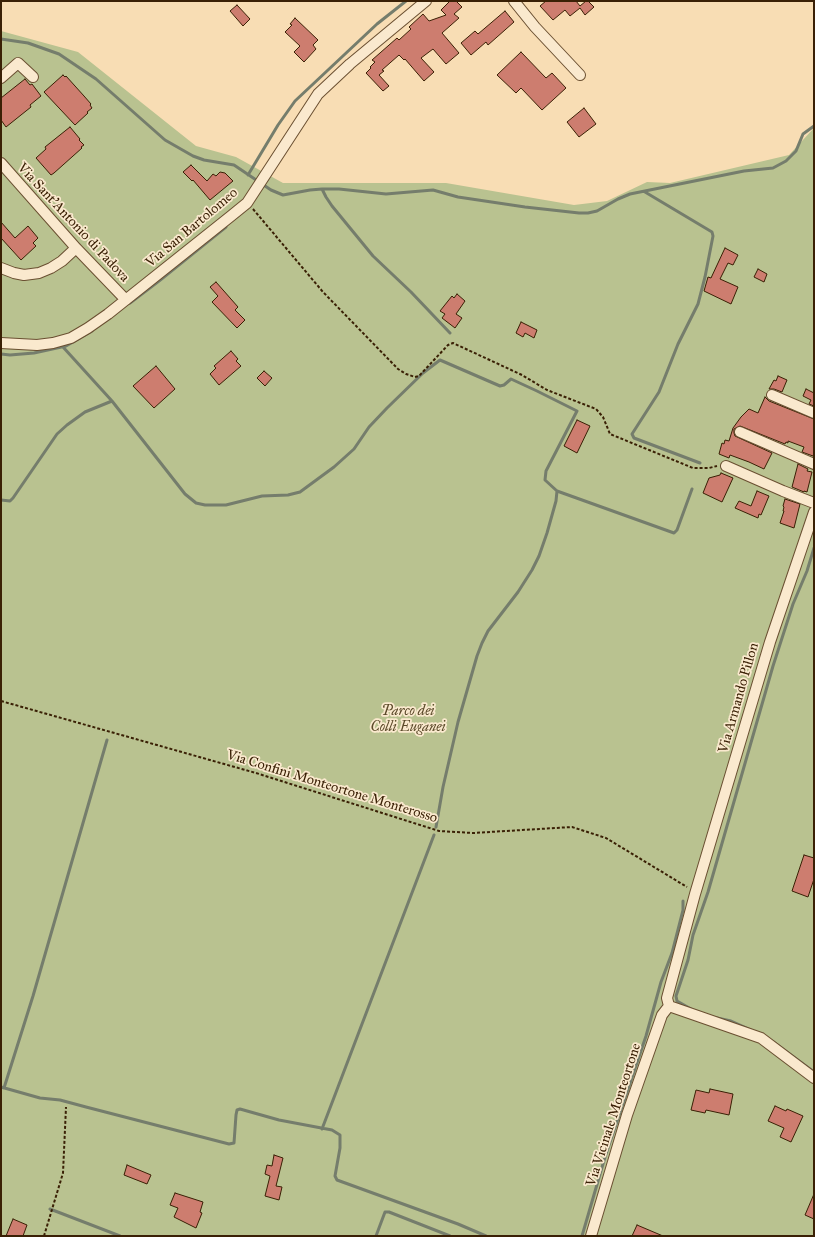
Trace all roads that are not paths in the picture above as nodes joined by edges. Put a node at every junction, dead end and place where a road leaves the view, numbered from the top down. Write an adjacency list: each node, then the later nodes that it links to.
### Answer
1 (426, 1): 9 (street, Via San Bartolomeo)
2 (514, 1): 3 (street)
3 (580, 76)
4 (33, 77): 5 (street)
5 (1, 78)
6 (1, 164): 7 (street, Via Sant'Antonio di Padova)
7 (76, 248): 8 (street); 9 (street, Via Sant'Antonio di Padova)
8 (1, 268)
9 (126, 300): 10 (street, Via San Bartolomeo)
10 (1, 343)
11 (772, 395): 12 (street)
12 (814, 413)
13 (740, 432): 14 (street)
14 (814, 464)
15 (726, 466): 16 (street)
16 (814, 503)
17 (814, 512): 18 (street, Via Armando Pillon)
18 (670, 1006): 19 (street); 20 (street, Via Vicinale Monteortone)
19 (814, 1078)
20 (591, 1236)

